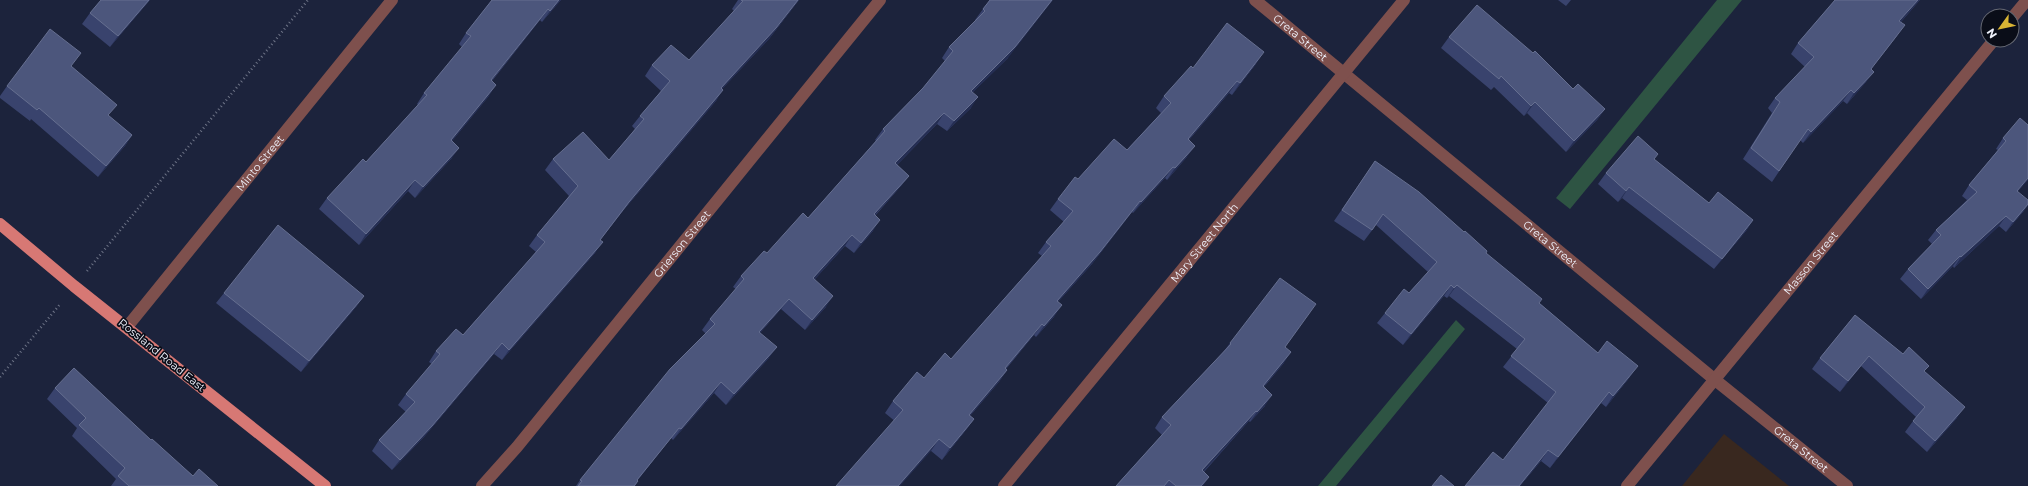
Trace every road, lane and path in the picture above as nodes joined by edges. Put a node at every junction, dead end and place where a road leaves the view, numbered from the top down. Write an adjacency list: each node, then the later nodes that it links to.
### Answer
1 (308, 0): 11 (path)
2 (392, 0): 13 (street, Minto Street)
3 (880, 0): 17 (street, Grierson Street)
4 (1255, 0): 9 (street, Greta Street)
5 (1404, 0): 9 (street, Mary Street North)
6 (2027, 0): 7 (street)
7 (2020, 8)
8 (1987, 48): 15 (street, Masson Street)
9 (1344, 72): 15 (street, Greta Street); 18 (street, Mary Street North)
10 (0, 224): 13 (main road, Rossland Road East)
11 (100, 255)
12 (56, 309): 14 (path)
13 (127, 327): 16 (main road, Rossland Road East)
14 (0, 377)
15 (1714, 379): 19 (street, Masson Street); 20 (street, Greta Street)
16 (325, 486)
17 (482, 486)
18 (1004, 486)
19 (1627, 486)
20 (1847, 486)

